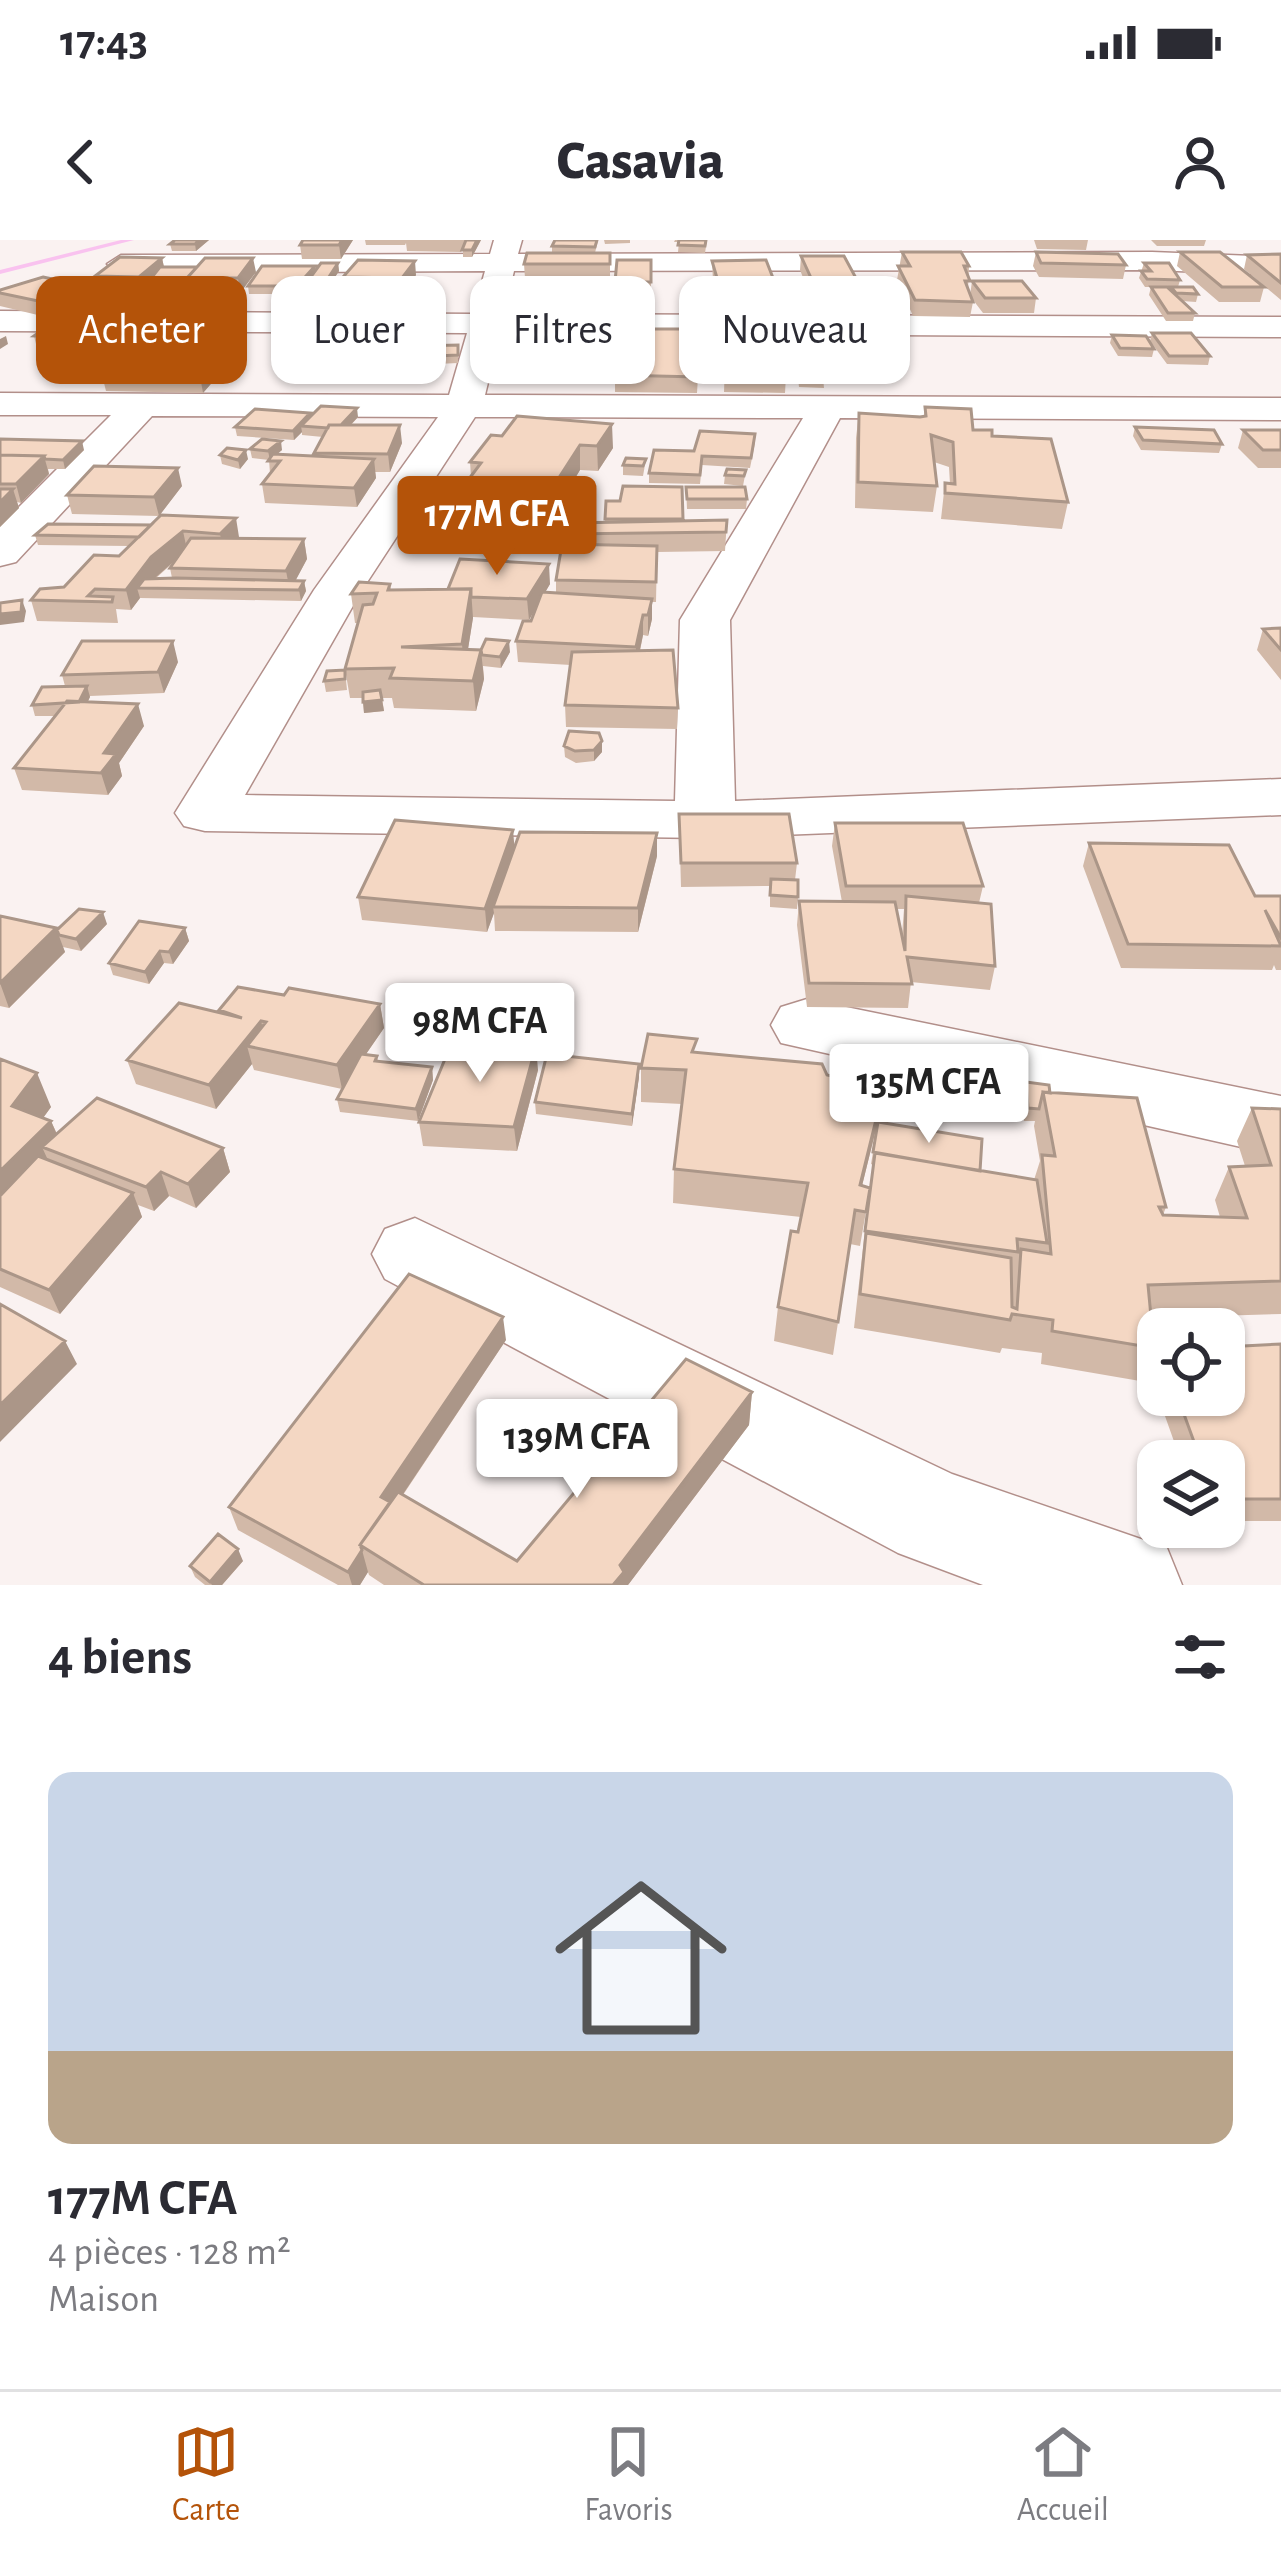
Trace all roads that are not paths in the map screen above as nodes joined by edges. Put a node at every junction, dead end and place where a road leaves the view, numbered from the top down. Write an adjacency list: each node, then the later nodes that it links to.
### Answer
1 (506, 251): 2 (street); 3 (street)
2 (857, 251): 4 (street)
3 (121, 264)
4 (1281, 266)
5 (0, 322): 6 (street)
6 (470, 324)
7 (910, 326): 8 (street)
8 (1281, 327)
9 (910, 362): 15 (street)
10 (470, 384): 13 (street)
11 (0, 404): 12 (street)
12 (142, 405): 13 (street); 17 (street)
13 (464, 406): 14 (street); 19 (street)
14 (828, 407): 15 (street); 19 (street)
15 (931, 407): 16 (street)
16 (1281, 409)
17 (0, 552)
18 (1281, 796): 19 (street)
19 (705, 820)
20 (807, 1025): 21 (street)
21 (1281, 1126)
22 (415, 1254): 23 (street)
23 (1130, 1585)

